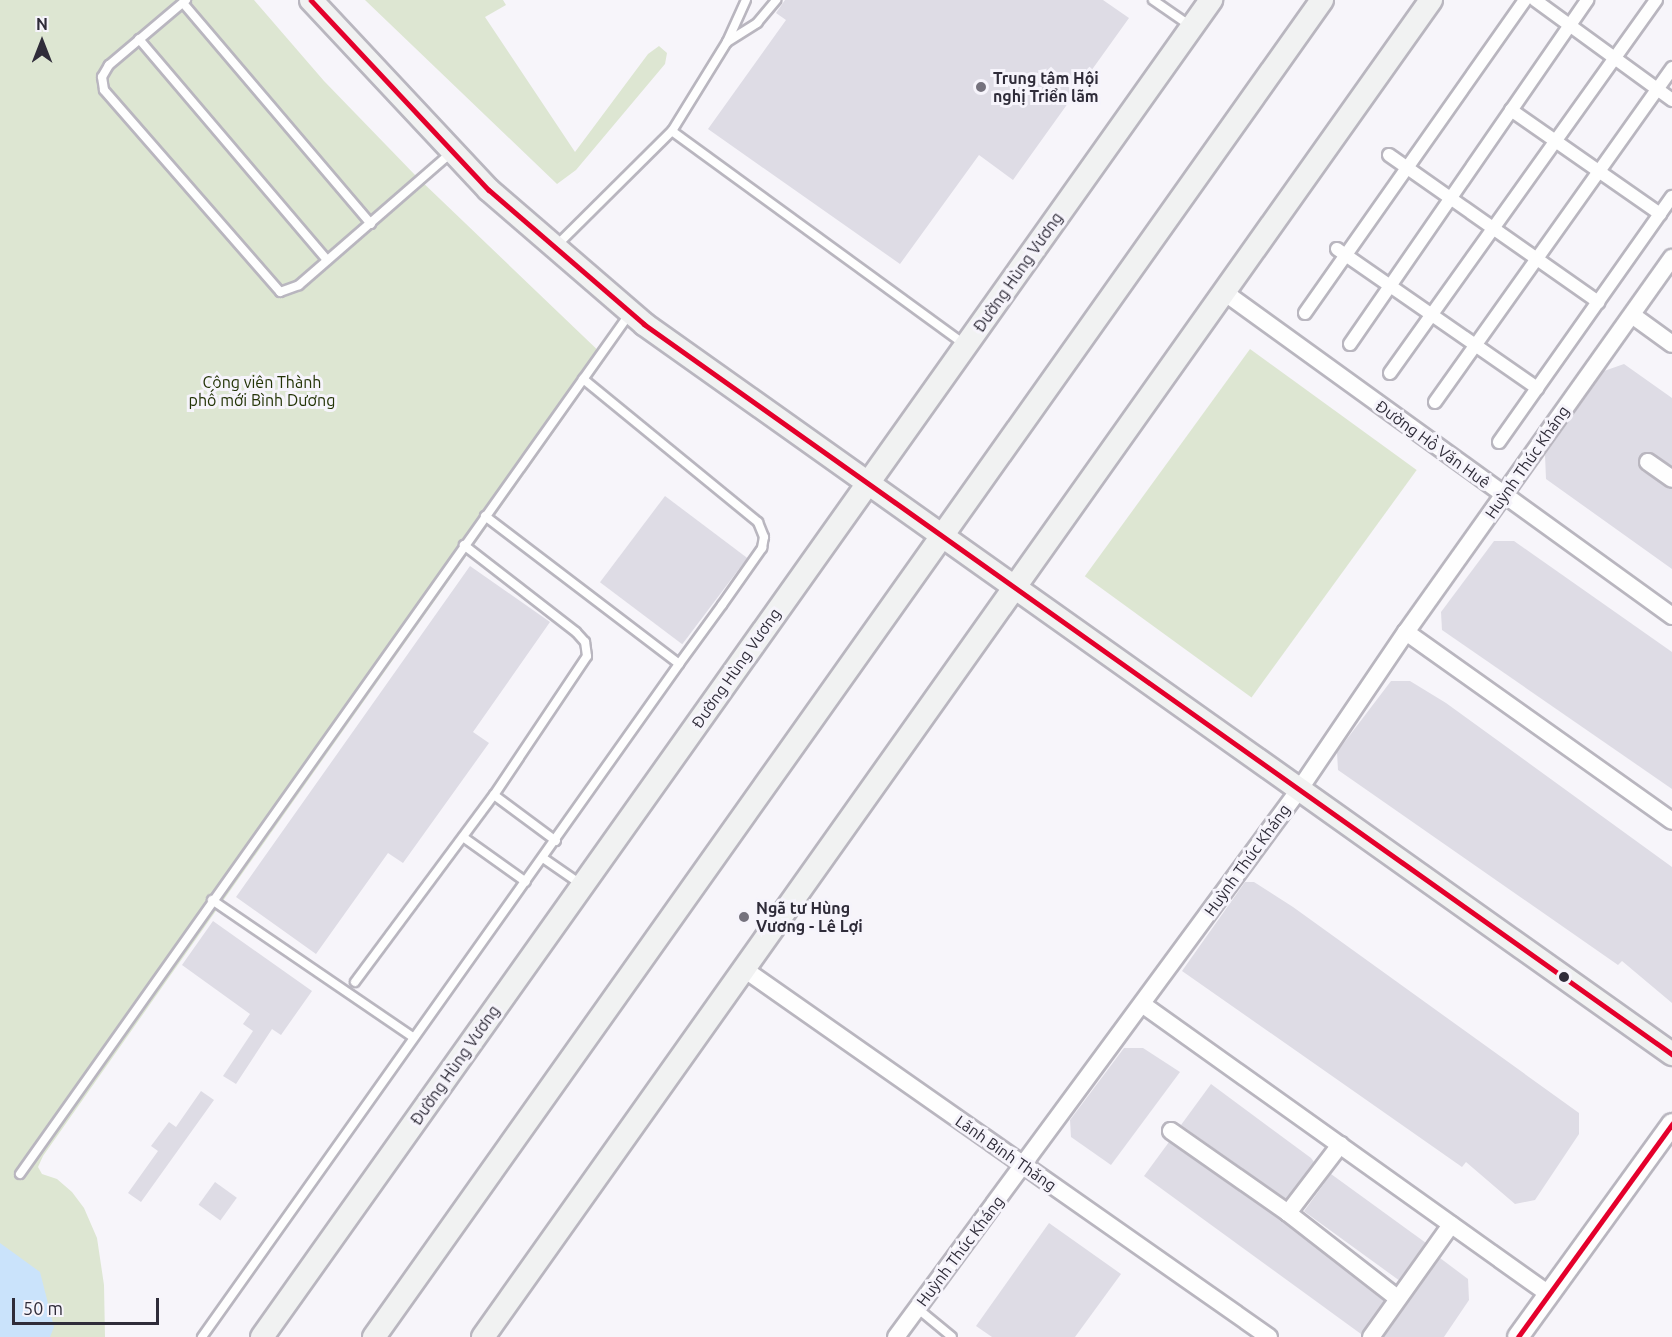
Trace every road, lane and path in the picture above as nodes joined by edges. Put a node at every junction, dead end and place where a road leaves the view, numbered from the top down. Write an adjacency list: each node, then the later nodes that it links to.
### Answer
1 (311, 0): 24 (main road)
2 (745, 0): 16 (lane)
3 (776, 0): 16 (lane)
4 (1153, 0): 14 (lane)
5 (1211, 0): 14 (main road, Đường Hùng Vương)
6 (1322, 0): 59 (main road)
7 (1431, 0): 39 (main road)
8 (1525, 0): 26 (street)
9 (1535, 0): 13 (street)
10 (1587, 0): 13 (street)
11 (1656, 0): 17 (street)
12 (185, 2): 15 (lane); 31 (lane)
13 (1570, 26): 17 (street); 21 (street)
14 (1192, 27): 48 (main road, Đường Hùng Vương)
15 (139, 39): 37 (lane); 37 (lane)
16 (727, 42): 22 (lane)
17 (1615, 58): 19 (street); 23 (street)
18 (1672, 68): 19 (street)
19 (1657, 89): 20 (street); 27 (street)
20 (1672, 100)
21 (1511, 110): 23 (street); 29 (street)
22 (672, 131): 33 (lane); 48 (lane)
23 (1555, 141): 27 (street); 32 (street)
24 (452, 152): 31 (lane); 33 (main road)
25 (1389, 155): 26 (street)
26 (1407, 168): 29 (street); 34 (street)
27 (1598, 171): 30 (street); 36 (street)
28 (1672, 197): 30 (street)
29 (1450, 198): 32 (street); 38 (street)
30 (1660, 214): 40 (street)
31 (371, 224): 37 (lane)
32 (1493, 229): 36 (street); 43 (street)
33 (556, 247): 41 (main road)
34 (1341, 252): 38 (street); 42 (street)
35 (1672, 258): 44 (street, Huỳnh Thúc Kháng)
36 (1536, 259): 40 (street); 47 (street)
37 (327, 260)
38 (1390, 286): 43 (street); 45 (street)
39 (1224, 292): 57 (street, Đường Hồ Văn Huê); 61 (main road)
40 (1598, 302): 51 (street)
41 (630, 312): 50 (lane); 56 (main road)
42 (1305, 312)
43 (1432, 315): 47 (street); 49 (street)
44 (1632, 315): 46 (street); 57 (street, Huỳnh Thúc Kháng)
45 (1350, 344)
46 (1672, 344)
47 (1475, 345): 51 (street); 52 (street)
48 (965, 346): 56 (main road, Đường Hùng Vương)
49 (1390, 373)
50 (583, 379): 58 (lane); 64 (lane)
51 (1537, 388): 53 (street)
52 (1435, 402)
53 (1499, 442)
54 (1648, 462): 55 (street)
55 (1672, 479)
56 (867, 484): 59 (main road); 72 (main road, Đường Hùng Vương)
57 (1504, 494): 62 (street, Đường Hồ Văn Huê); 63 (street, Huỳnh Thúc Kháng)
58 (485, 516): 60 (lane); 64 (lane)
59 (942, 536): 61 (main road); 91 (main road)
60 (464, 545): 66 (lane); 73 (lane)
61 (1015, 588): 65 (main road); 74 (main road)
62 (1672, 616)
63 (1406, 632): 65 (street, Huỳnh Thúc Kháng); 67 (street)
64 (679, 664): 69 (lane)
65 (1299, 790): 76 (street, Huỳnh Thúc Kháng); 78 (main road)
66 (494, 795): 68 (lane); 69 (lane)
67 (1672, 821)
68 (463, 837): 71 (lane); 75 (lane)
69 (556, 841): 70 (lane)
70 (543, 858): 71 (lane); 72 (lane)
71 (526, 882): 77 (lane)
72 (583, 885): 90 (main road, Đường Hùng Vương)
73 (212, 900): 77 (lane); 83 (lane)
74 (744, 969): 82 (street, Lãnh Binh Thăng); 92 (main road)
75 (356, 982)
76 (1142, 1004): 81 (street); 82 (street, Huỳnh Thúc Kháng)
77 (413, 1036): 89 (lane)
78 (1672, 1054)
79 (1672, 1124): 86 (street)
80 (1171, 1131): 84 (street)
81 (1340, 1145): 84 (street); 85 (street)
82 (1025, 1166): 88 (street, Huỳnh Thúc Kháng); 95 (street, Lãnh Binh Thăng)
83 (20, 1174)
84 (1288, 1213): 87 (street)
85 (1451, 1225): 86 (street); 87 (street)
86 (1549, 1294): 97 (street)
87 (1396, 1297): 96 (street)
88 (917, 1308): 93 (street, Huỳnh Thúc Kháng); 94 (lane)
89 (202, 1337)
90 (262, 1337)
91 (374, 1337)
92 (483, 1337)
93 (896, 1337)
94 (951, 1337)
95 (1269, 1337)
96 (1371, 1337)
97 (1518, 1337)

